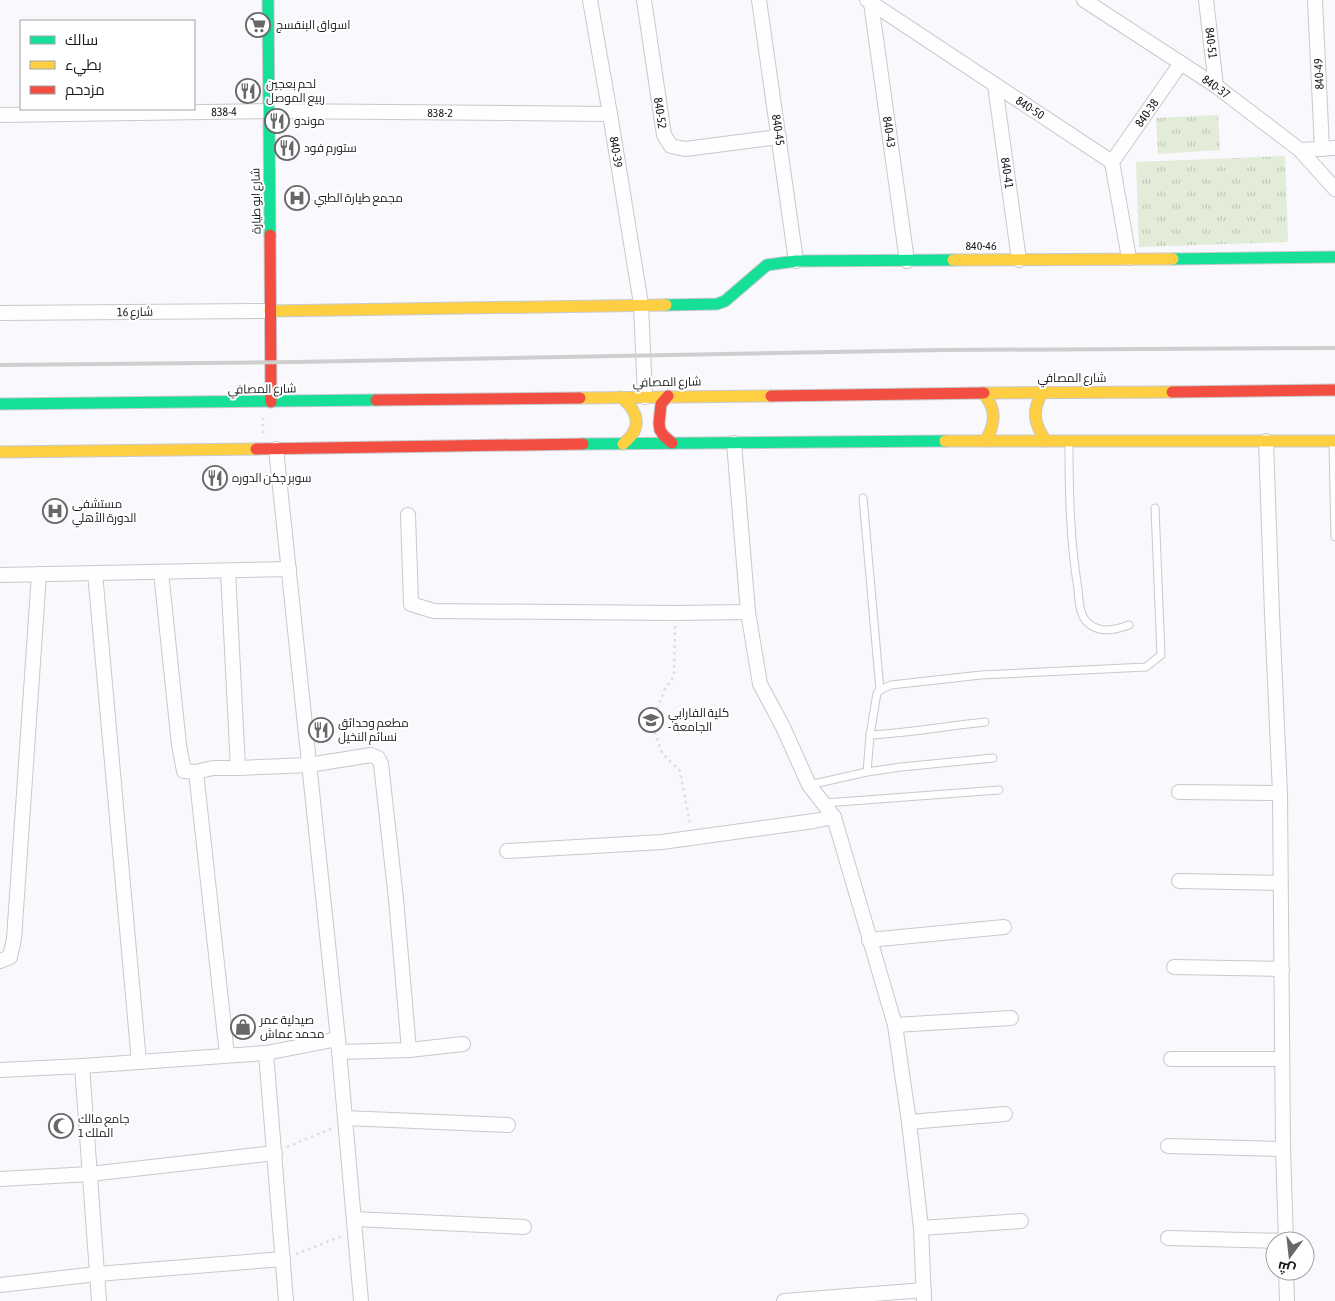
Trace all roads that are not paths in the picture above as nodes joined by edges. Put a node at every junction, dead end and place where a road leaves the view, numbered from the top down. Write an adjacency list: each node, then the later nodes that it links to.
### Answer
1 (268, 0): 12 (main road, شارع ابو طيارة)
2 (590, 0): 13 (street, 840-39)
3 (644, 0): 15 (street, 840-52)
4 (760, 0): 15 (street, 840-45)
5 (1206, 0): 11 (street, 840-51)
6 (1315, 0): 16 (street, 840-49)
7 (869, 1): 10 (street, 840-50); 24 (street, 840-43)
8 (1088, 1): 9 (street, 840-37)
9 (1181, 63): 11 (street, 840-37); 18 (street, 840-38)
10 (995, 85): 18 (street, 840-50); 23 (street, 840-41)
11 (1216, 86): 17 (street, 840-37)
12 (269, 111): 13 (street, 838-2); 14 (street, 838-4); 26 (main road, شارع ابو طيارة)
13 (610, 114): 25 (street, 840-39)
14 (0, 115)
15 (779, 137): 22 (street, 840-45)
16 (1329, 148): 17 (street)
17 (1300, 150): 19 (street, 840-37)
18 (1112, 162): 21 (street)
19 (1335, 189)
20 (1335, 257): 21 (main road, 840-46)
21 (1129, 258): 23 (main road, 840-46)
22 (796, 260): 24 (main road, 840-46); 25 (main road, 840-46)
23 (1019, 260): 24 (main road, 840-46)
24 (907, 261)
25 (641, 304): 26 (main road, 840-46); 32 (street, 840-39)
26 (270, 311): 27 (street, شارع 16); 34 (main road, شارع ابو طيارة)
27 (0, 313)
28 (1335, 390): 29 (main road, شارع المصافي)
29 (1043, 392): 30 (main road, شارع المصافي); 37 (main road)
30 (983, 393): 33 (main road, شارع المصافي); 36 (main road)
31 (621, 396): 32 (main road, شارع المصافي); 34 (main road, شارع المصافي); 42 (main road)
32 (645, 396): 33 (main road, شارع المصافي)
33 (668, 396): 43 (main road)
34 (268, 402): 35 (main road, شارع المصافي)
35 (0, 404)
36 (985, 441): 37 (main road); 41 (main road)
37 (1046, 441): 38 (main road)
38 (1069, 441): 39 (main road); 57 (lane)
39 (1266, 441): 40 (main road); 69 (street)
40 (1334, 441): 49 (lane)
41 (734, 443): 43 (main road); 56 (street)
42 (624, 444): 43 (main road); 44 (main road)
43 (672, 444)
44 (269, 449): 45 (main road); 50 (street)
45 (0, 452)
46 (863, 498): 58 (lane)
47 (1155, 508): 58 (lane)
48 (408, 515): 56 (street)
49 (1335, 537)
50 (289, 569): 51 (street); 62 (street)
51 (228, 571): 52 (street); 63 (street)
52 (161, 572): 53 (street); 64 (street)
53 (95, 573): 54 (street); 89 (street)
54 (39, 574): 55 (street); 77 (street)
55 (0, 575)
56 (748, 612): 66 (street)
57 (1129, 625)
58 (880, 690): 60 (lane)
59 (985, 722): 60 (lane)
60 (870, 736): 65 (lane)
61 (993, 758): 65 (lane)
62 (308, 764): 63 (street); 83 (street); 84 (street)
63 (238, 768): 64 (street)
64 (196, 772): 86 (street)
65 (867, 772): 66 (lane)
66 (809, 785): 70 (street)
67 (999, 790): 70 (lane)
68 (1179, 792): 69 (street)
69 (1280, 793): 74 (street)
70 (824, 803): 71 (street)
71 (834, 817): 72 (street); 76 (street)
72 (507, 851)
73 (1179, 881): 74 (street)
74 (1280, 883): 79 (street)
75 (1004, 927): 76 (street)
76 (869, 940): 81 (street)
77 (0, 961)
78 (1174, 967): 79 (street)
79 (1282, 969): 88 (street)
80 (1011, 1018): 81 (street)
81 (895, 1025): 94 (street)
82 (463, 1044): 84 (street)
83 (339, 1046): 84 (street); 85 (street); 93 (street)
84 (409, 1050)
85 (266, 1053): 86 (street); 98 (street)
86 (226, 1055): 89 (street)
87 (1171, 1058): 88 (street)
88 (1282, 1059): 97 (street)
89 (138, 1062): 90 (street)
90 (82, 1066): 91 (street); 99 (street)
91 (0, 1070)
92 (1005, 1114): 94 (street)
93 (345, 1120): 95 (street); 102 (street)
94 (909, 1122): 104 (street)
95 (508, 1125)
96 (1168, 1146): 97 (street)
97 (1282, 1150): 105 (street)
98 (275, 1153): 99 (street); 108 (street)
99 (90, 1174): 100 (street); 109 (street)
100 (0, 1179)
101 (1021, 1221): 104 (street)
102 (354, 1225): 103 (street); 115 (street)
103 (524, 1227)
104 (921, 1228): 112 (street)
105 (1286, 1231)
106 (1168, 1238): 107 (street)
107 (1265, 1240)
108 (282, 1259): 109 (street); 114 (street)
109 (98, 1274): 111 (street); 113 (street)
110 (1286, 1281): 117 (street)
111 (0, 1285)
112 (924, 1296): 116 (street)
113 (100, 1301)
114 (286, 1301)
115 (361, 1301)
116 (784, 1301)
117 (1286, 1301)

